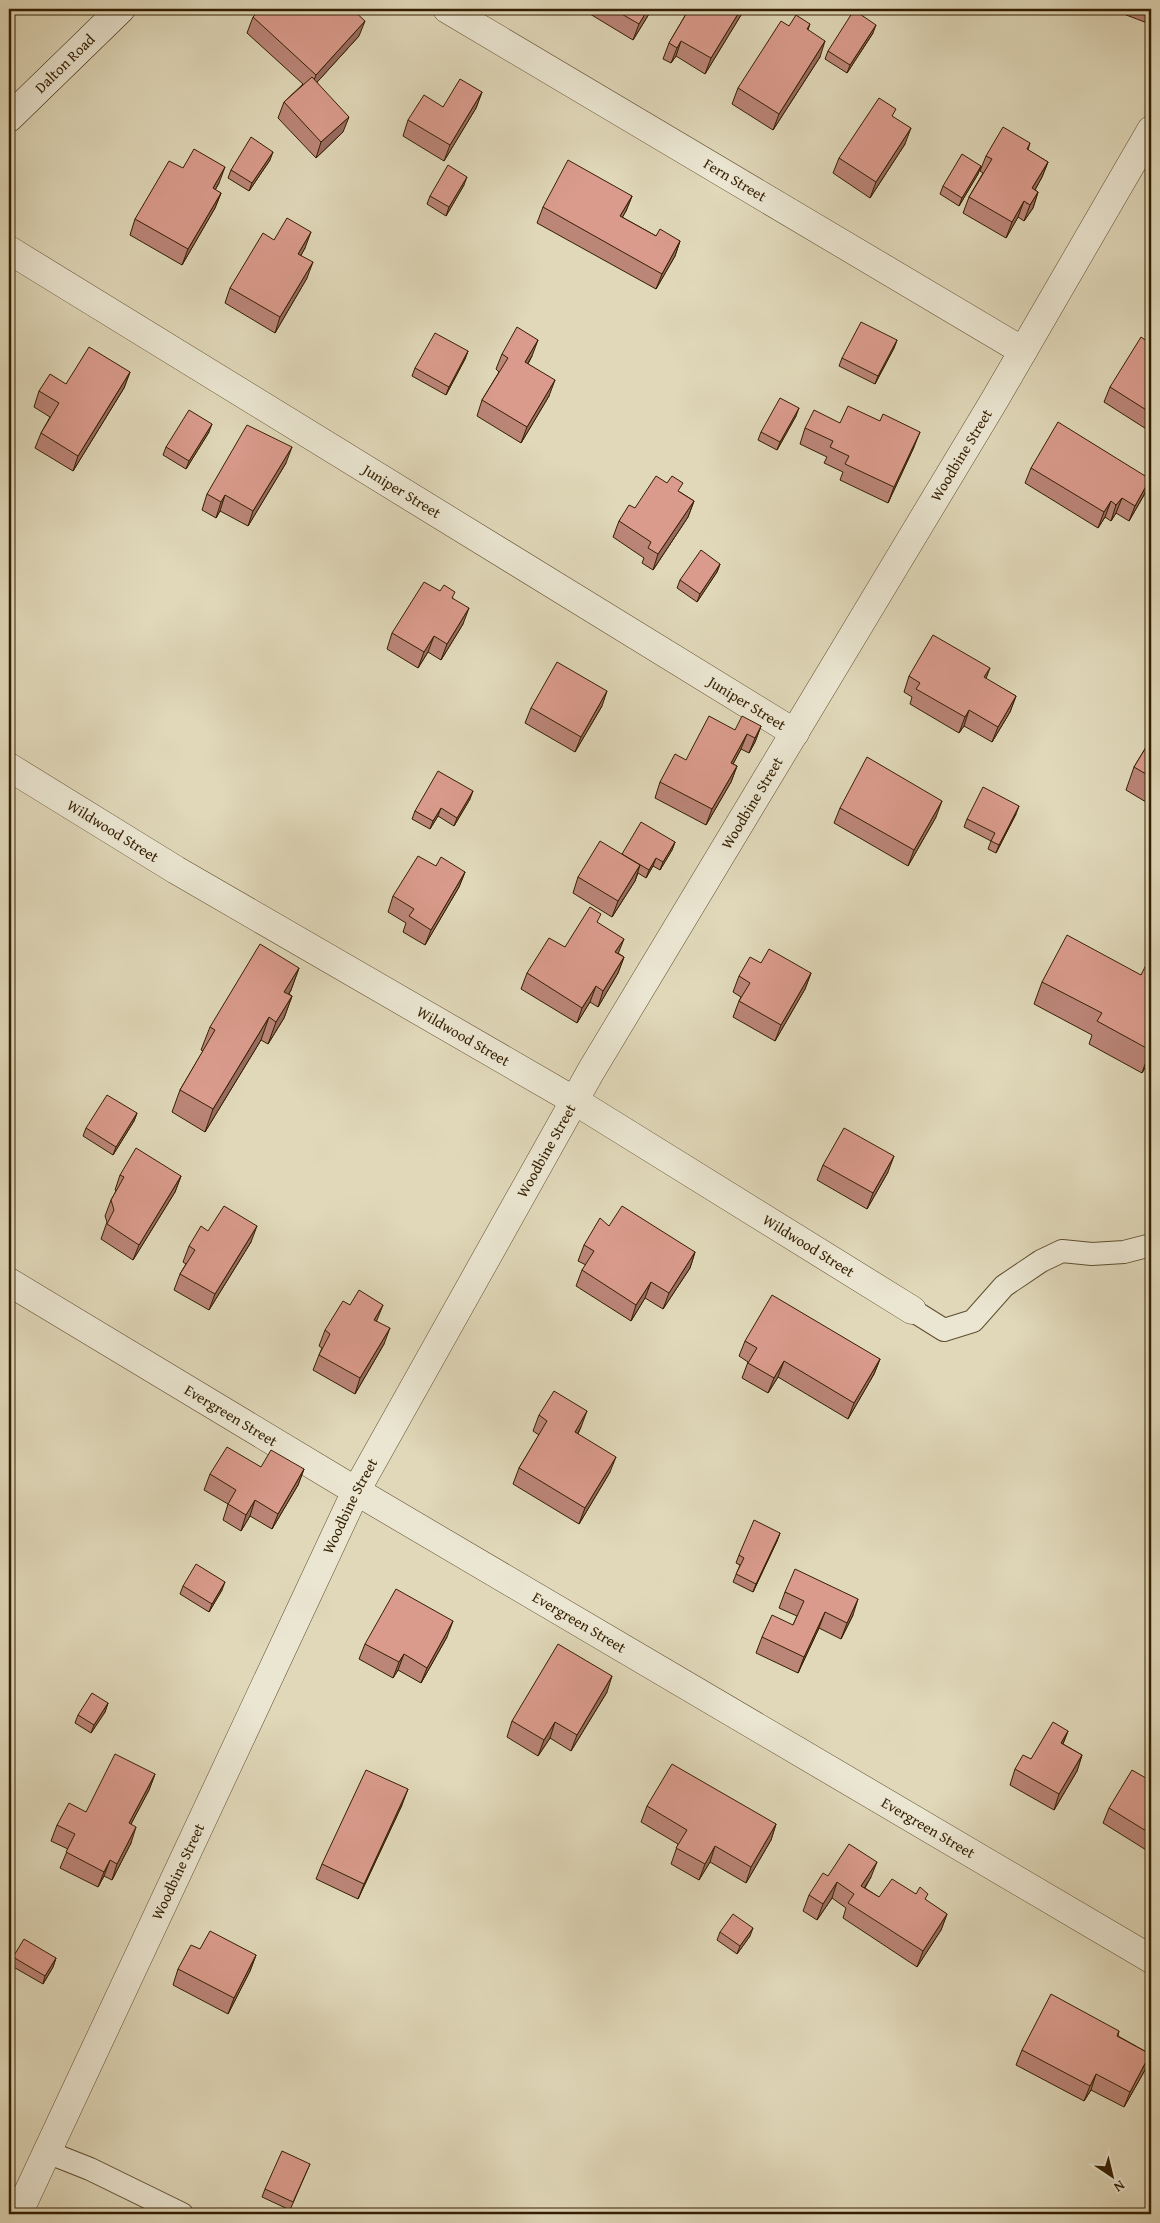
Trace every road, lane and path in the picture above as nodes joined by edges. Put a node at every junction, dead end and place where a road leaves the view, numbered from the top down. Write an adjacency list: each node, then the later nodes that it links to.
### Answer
1 (121, 9): 3 (street, Dalton Road)
2 (447, 9): 6 (street, Fern Street)
3 (9, 118)
4 (1151, 130): 6 (street, Woodbine Street)
5 (9, 250): 7 (street, Juniper Street)
6 (1023, 351): 7 (street, Woodbine Street)
7 (795, 733): 9 (street, Woodbine Street)
8 (9, 767): 9 (street, Wildwood Street)
9 (575, 1101): 12 (street, Wildwood Street); 13 (street, Woodbine Street)
10 (1151, 1245): 12 (lane)
11 (9, 1282): 13 (street, Evergreen Street)
12 (912, 1310)
13 (356, 1491): 14 (street, Evergreen Street); 15 (street, Woodbine Street)
14 (1151, 1959)
15 (47, 2152): 16 (street, Woodbine Street); 17 (lane)
16 (18, 2214)
17 (182, 2214)

